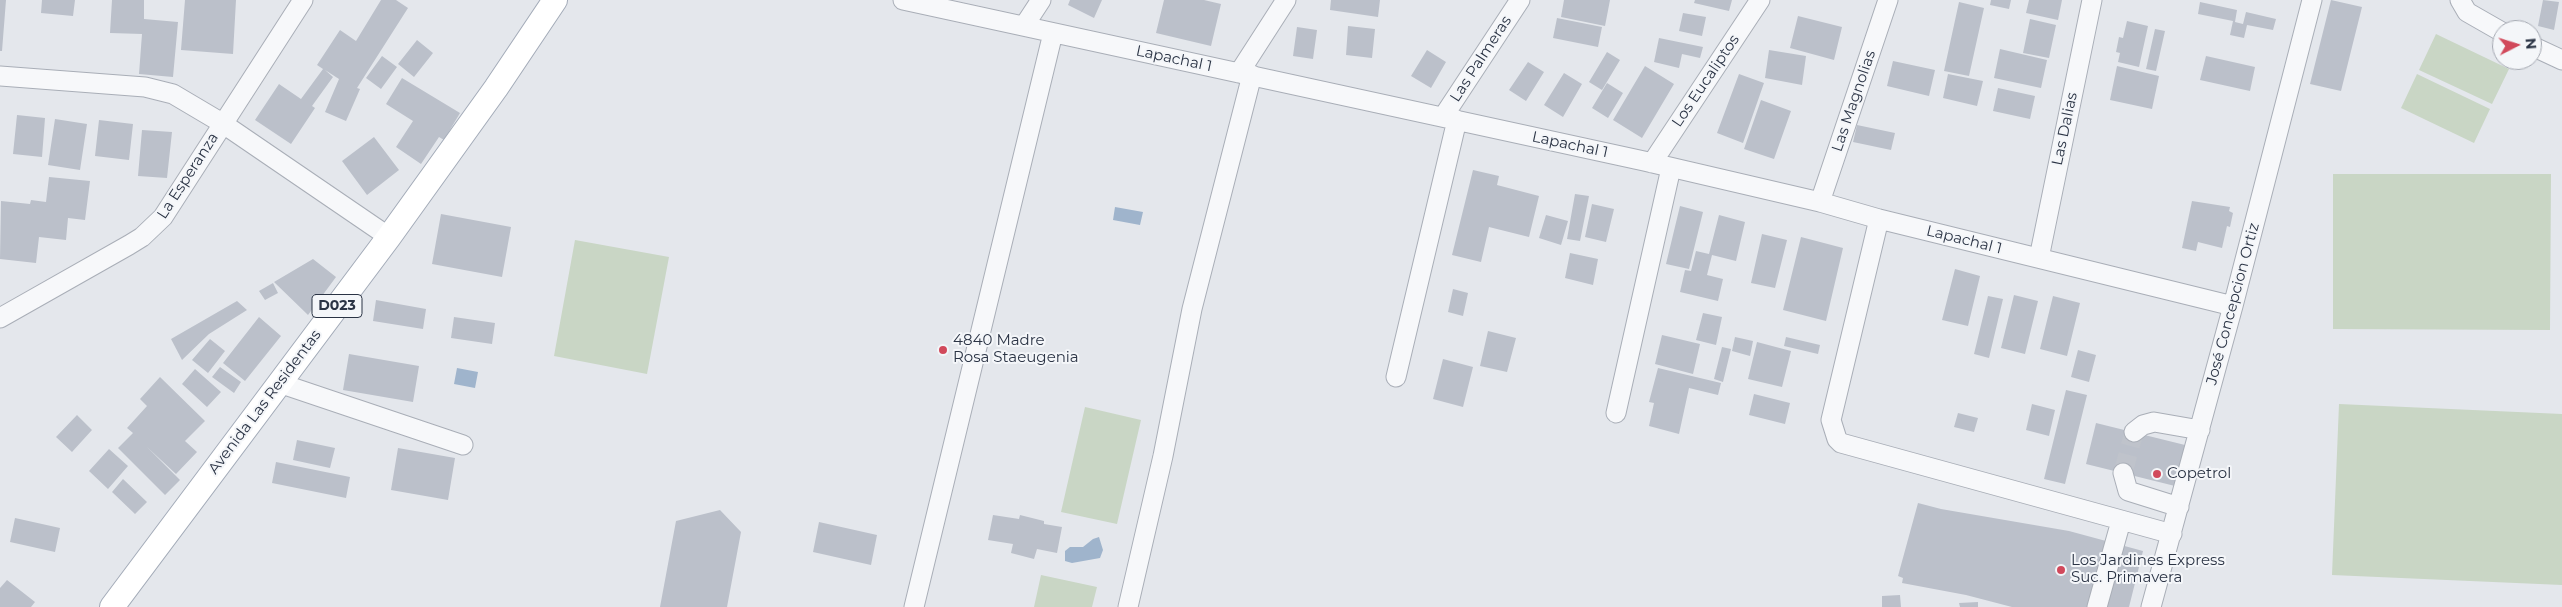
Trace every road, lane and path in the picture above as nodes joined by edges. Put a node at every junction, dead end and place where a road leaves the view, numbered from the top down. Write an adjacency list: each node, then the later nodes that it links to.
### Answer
1 (303, 0): 20 (street, La Esperanza)
2 (555, 0): 25 (main road, Avenida Las Residentas / D023)
3 (903, 0): 12 (street, Lapachal 1)
4 (1041, 0): 12 (street)
5 (1286, 0): 17 (street)
6 (1520, 0): 19 (street, Las Palmeras)
7 (1760, 0): 21 (street, Los Eucaliptos)
8 (1888, 0): 23 (street, Las Magnolias)
9 (2092, 0): 26 (street, Las Dalias)
10 (2312, 0): 27 (street, José Concepcion Ortiz)
11 (2460, 0): 13 (street)
12 (1024, 26): 14 (street, Lapachal 1)
13 (2492, 26)
14 (1053, 32): 17 (street, Lapachal 1); 40 (street)
15 (2542, 51): 16 (street)
16 (2562, 60)
17 (1246, 74): 19 (street, Lapachal 1); 41 (street)
18 (0, 76): 20 (street)
19 (1450, 119): 21 (street, Lapachal 1); 29 (street)
20 (222, 123): 25 (street); 28 (street, La Esperanza)
21 (1652, 163): 22 (street, Lapachal 1)
22 (1671, 168): 23 (street, Lapachal 1); 31 (street)
23 (1820, 202): 24 (street, Lapachal 1)
24 (1879, 219): 26 (street, Lapachal 1); 37 (street)
25 (389, 236): 30 (main road, Avenida Las Residentas / D023)
26 (2039, 258): 27 (street, Lapachal 1)
27 (2233, 306): 32 (street, José Concepcion Ortiz)
28 (0, 318)
29 (1396, 377)
30 (279, 383): 34 (street); 39 (main road, Avenida Las Residentas / D023)
31 (1616, 413)
32 (2200, 430): 33 (street); 36 (street, José Concepcion Ortiz)
33 (2134, 432)
34 (463, 446)
35 (2123, 473): 36 (street)
36 (2179, 506): 38 (street, José Concepcion Ortiz)
37 (2121, 521): 38 (street); 42 (street)
38 (2172, 534): 43 (street, José Concepcion Ortiz)
39 (112, 607)
40 (914, 607)
41 (1128, 607)
42 (2097, 607)
43 (2151, 607)

